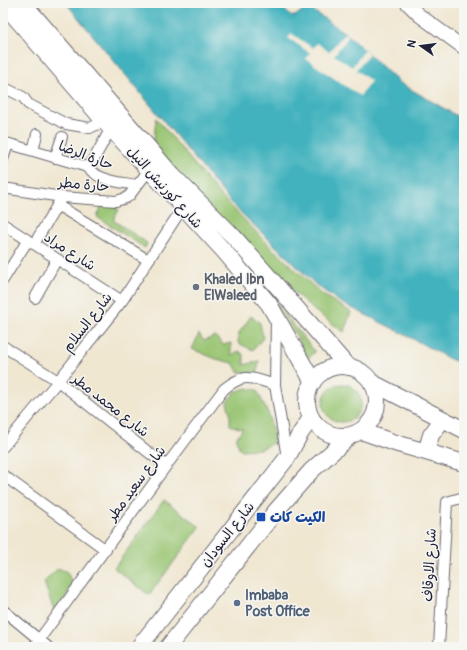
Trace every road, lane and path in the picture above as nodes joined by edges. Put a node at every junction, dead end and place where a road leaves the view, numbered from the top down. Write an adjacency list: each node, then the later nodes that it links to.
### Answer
1 (3, 3): 6 (main road, شارع كورنيش النيل)
2 (23, 3): 28 (main road, شارع كورنيش النيل)
3 (407, 3): 4 (street)
4 (464, 48)
5 (3, 87): 6 (street)
6 (107, 124): 13 (street); 14 (main road, شارع كورنيش النيل)
7 (37, 134): 10 (street)
8 (62, 137): 11 (street)
9 (6, 143): 10 (street, حارة الرضا); 12 (street)
10 (33, 151): 11 (street, حارة الرضا)
11 (55, 158): 13 (street, حارة الرضا)
12 (3, 159)
13 (89, 168): 15 (street, حارة الرضا)
14 (149, 170): 15 (street, حارة مطر); 18 (main road, شارع كورنيش النيل)
15 (137, 185): 17 (street, حارة مطر)
16 (3, 188): 17 (street, حارة مطر)
17 (60, 201): 20 (street); 22 (street)
18 (183, 207): 22 (street, شارع السلام); 26 (main road, شارع كورنيش النيل)
19 (3, 224): 20 (street, شارع مراد)
20 (31, 242): 21 (street, شارع مراد); 23 (street)
21 (57, 259): 24 (street); 25 (street, شارع مراد)
22 (148, 260): 25 (street, شارع السلام)
23 (3, 280)
24 (35, 298)
25 (122, 301): 29 (street, شارع السلام)
26 (276, 316): 30 (main road, شارع كورنيش النيل); 32 (street)
27 (3, 346): 29 (street, شارع محمد مطر)
28 (348, 367): 30 (main road); 31 (main road)
29 (58, 381): 37 (street, شارع السلام); 41 (street, شارع محمد مطر)
30 (313, 382): 33 (main road)
31 (371, 382): 34 (main road); 36 (main road)
32 (275, 385): 39 (street); 41 (street, شارع سعيد مطر)
33 (311, 418): 36 (main road); 39 (main road, شارع السودان)
34 (442, 420): 35 (main road); 38 (main road)
35 (464, 430)
36 (356, 433): 38 (main road); 49 (main road, شارع السودان)
37 (3, 447)
38 (426, 452): 40 (main road)
39 (286, 458): 48 (main road, شارع السودان)
40 (464, 463)
41 (166, 466): 44 (street, شارع سعيد مطر)
42 (3, 475): 44 (street)
43 (464, 497): 50 (street, شارع الاوقاف)
44 (106, 550): 46 (street, شارع سعيد مطر)
45 (3, 610): 46 (street)
46 (39, 640): 47 (street)
47 (48, 647)
48 (139, 647)
49 (168, 647)
50 (439, 647)

